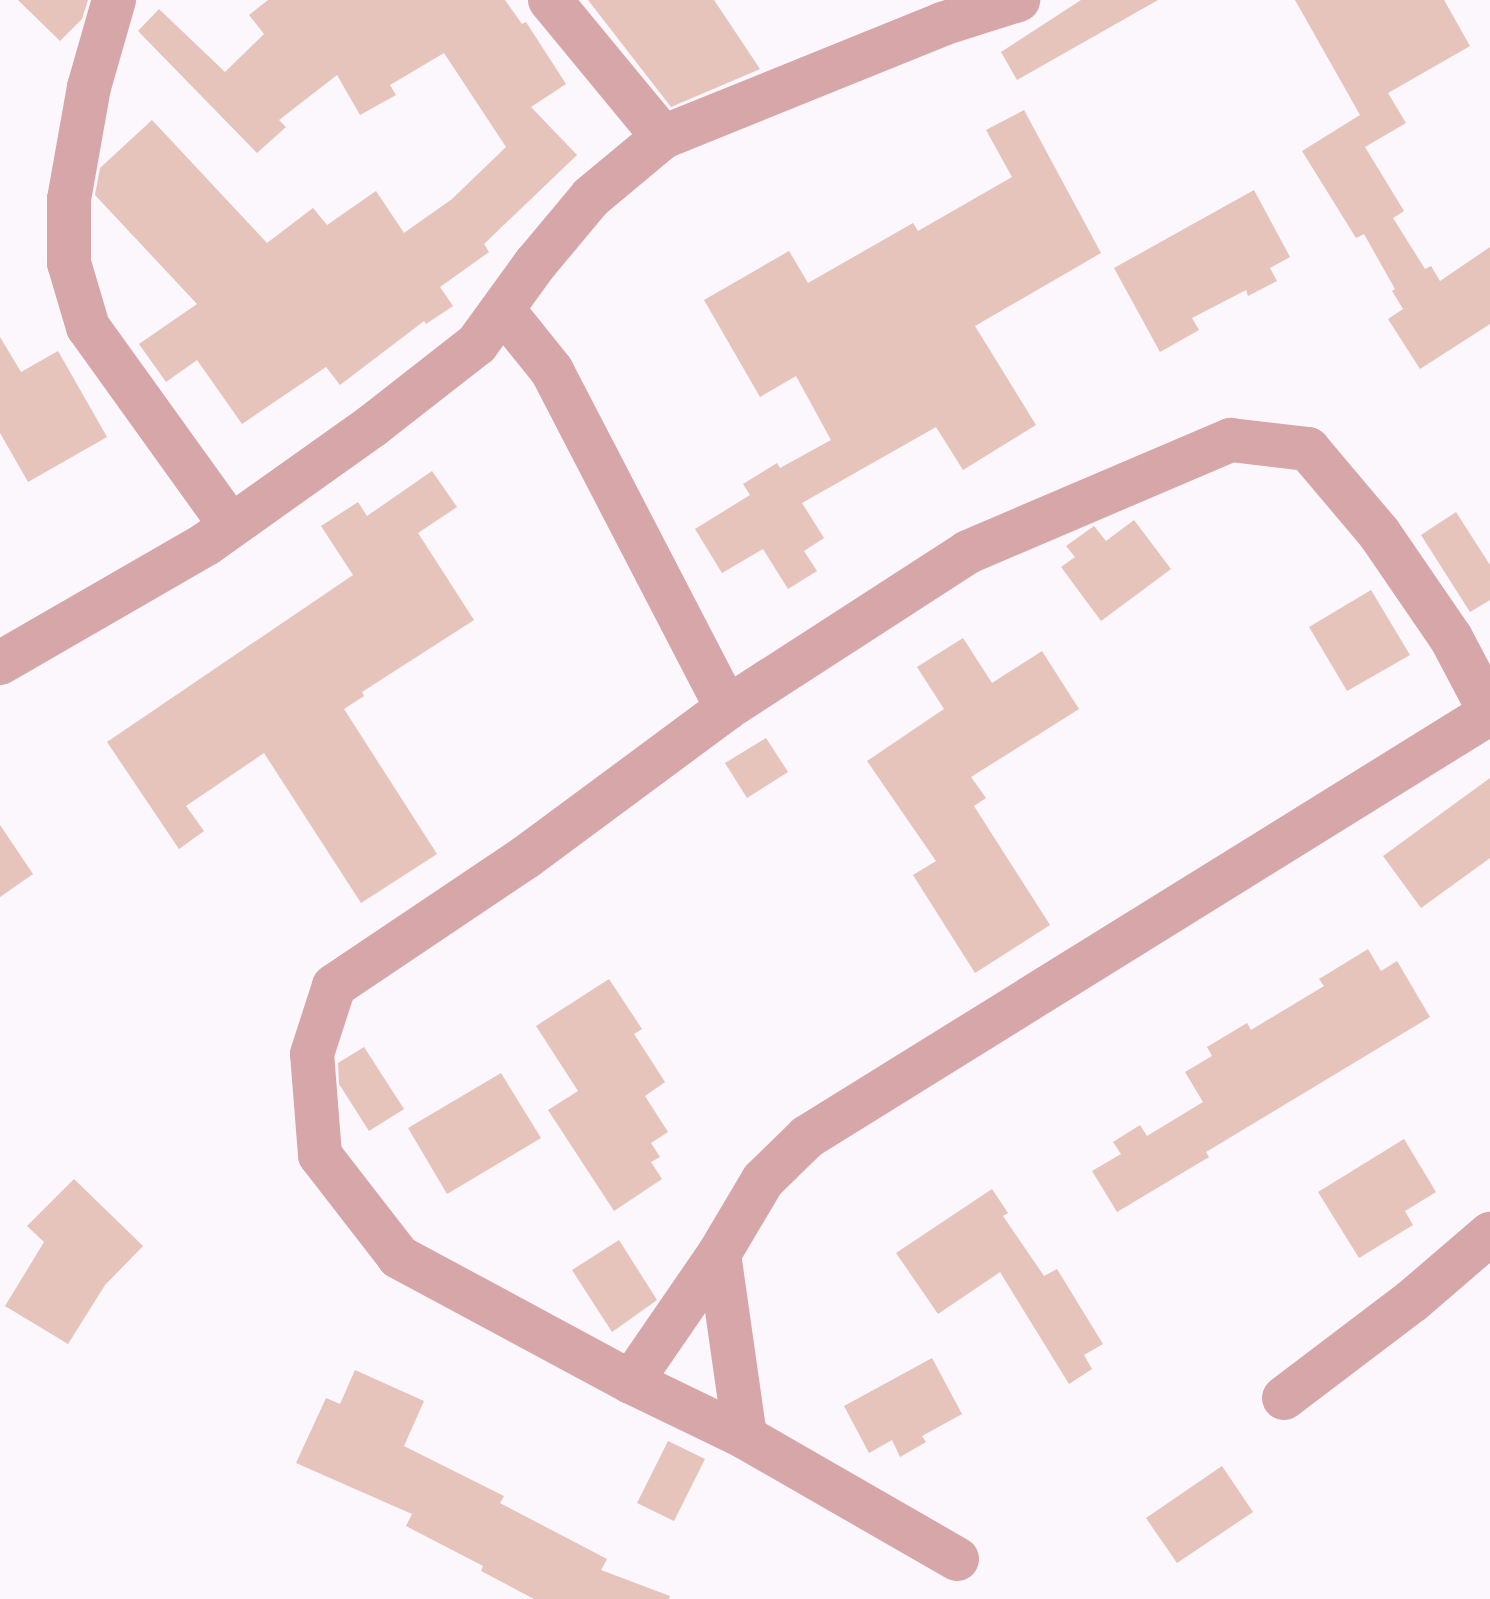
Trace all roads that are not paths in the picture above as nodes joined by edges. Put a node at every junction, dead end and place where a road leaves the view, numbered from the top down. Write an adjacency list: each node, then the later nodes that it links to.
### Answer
1 (114, 0): 7 (street)
2 (550, 0): 5 (street)
3 (1018, 0): 4 (street)
4 (937, 12): 5 (street)
5 (663, 137): 6 (street)
6 (504, 311): 7 (street); 9 (street)
7 (231, 526): 8 (street)
8 (0, 663)
9 (727, 708): 10 (street); 13 (street)
10 (1490, 712): 12 (street)
11 (1490, 1234): 14 (street)
12 (719, 1254): 13 (street); 15 (street)
13 (631, 1382): 15 (street)
14 (1284, 1398)
15 (745, 1437): 16 (street)
16 (957, 1559)

